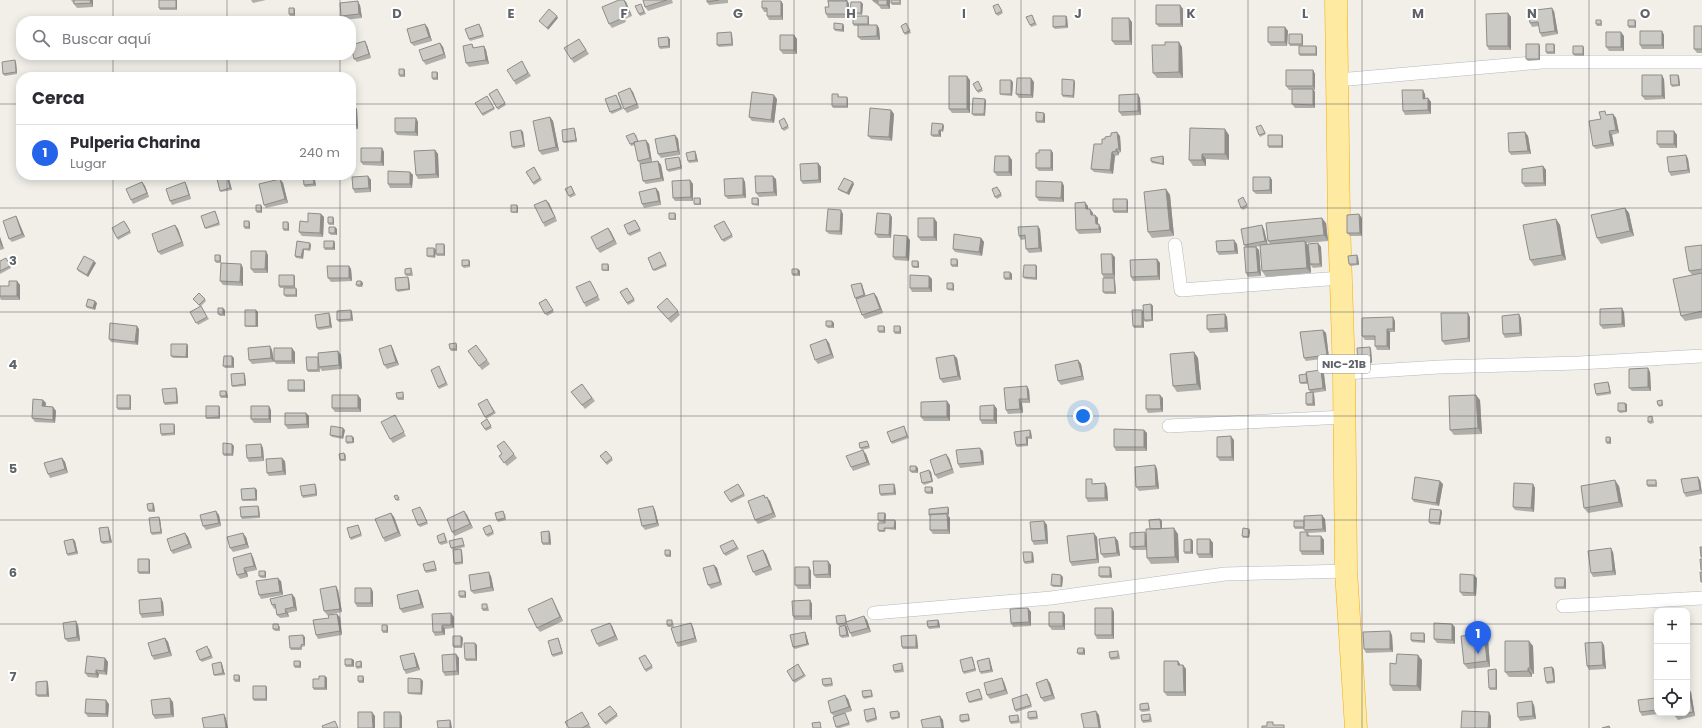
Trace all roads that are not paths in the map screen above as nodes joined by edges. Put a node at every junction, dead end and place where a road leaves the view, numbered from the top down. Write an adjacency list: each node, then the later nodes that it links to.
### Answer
1 (1336, 0): 3 (highway, NIC-21B)
2 (1702, 62): 3 (street)
3 (1338, 80): 5 (highway, NIC-21B)
4 (1175, 245): 5 (street)
5 (1341, 278): 7 (highway, NIC-21B)
6 (1702, 356): 7 (street)
7 (1344, 373): 8 (highway, NIC-21B)
8 (1344, 417): 9 (street); 10 (highway, NIC-21B)
9 (1169, 426)
10 (1346, 571): 13 (street); 14 (highway, NIC-21B)
11 (1702, 598): 12 (street)
12 (1563, 606)
13 (874, 613)
14 (1356, 728)

